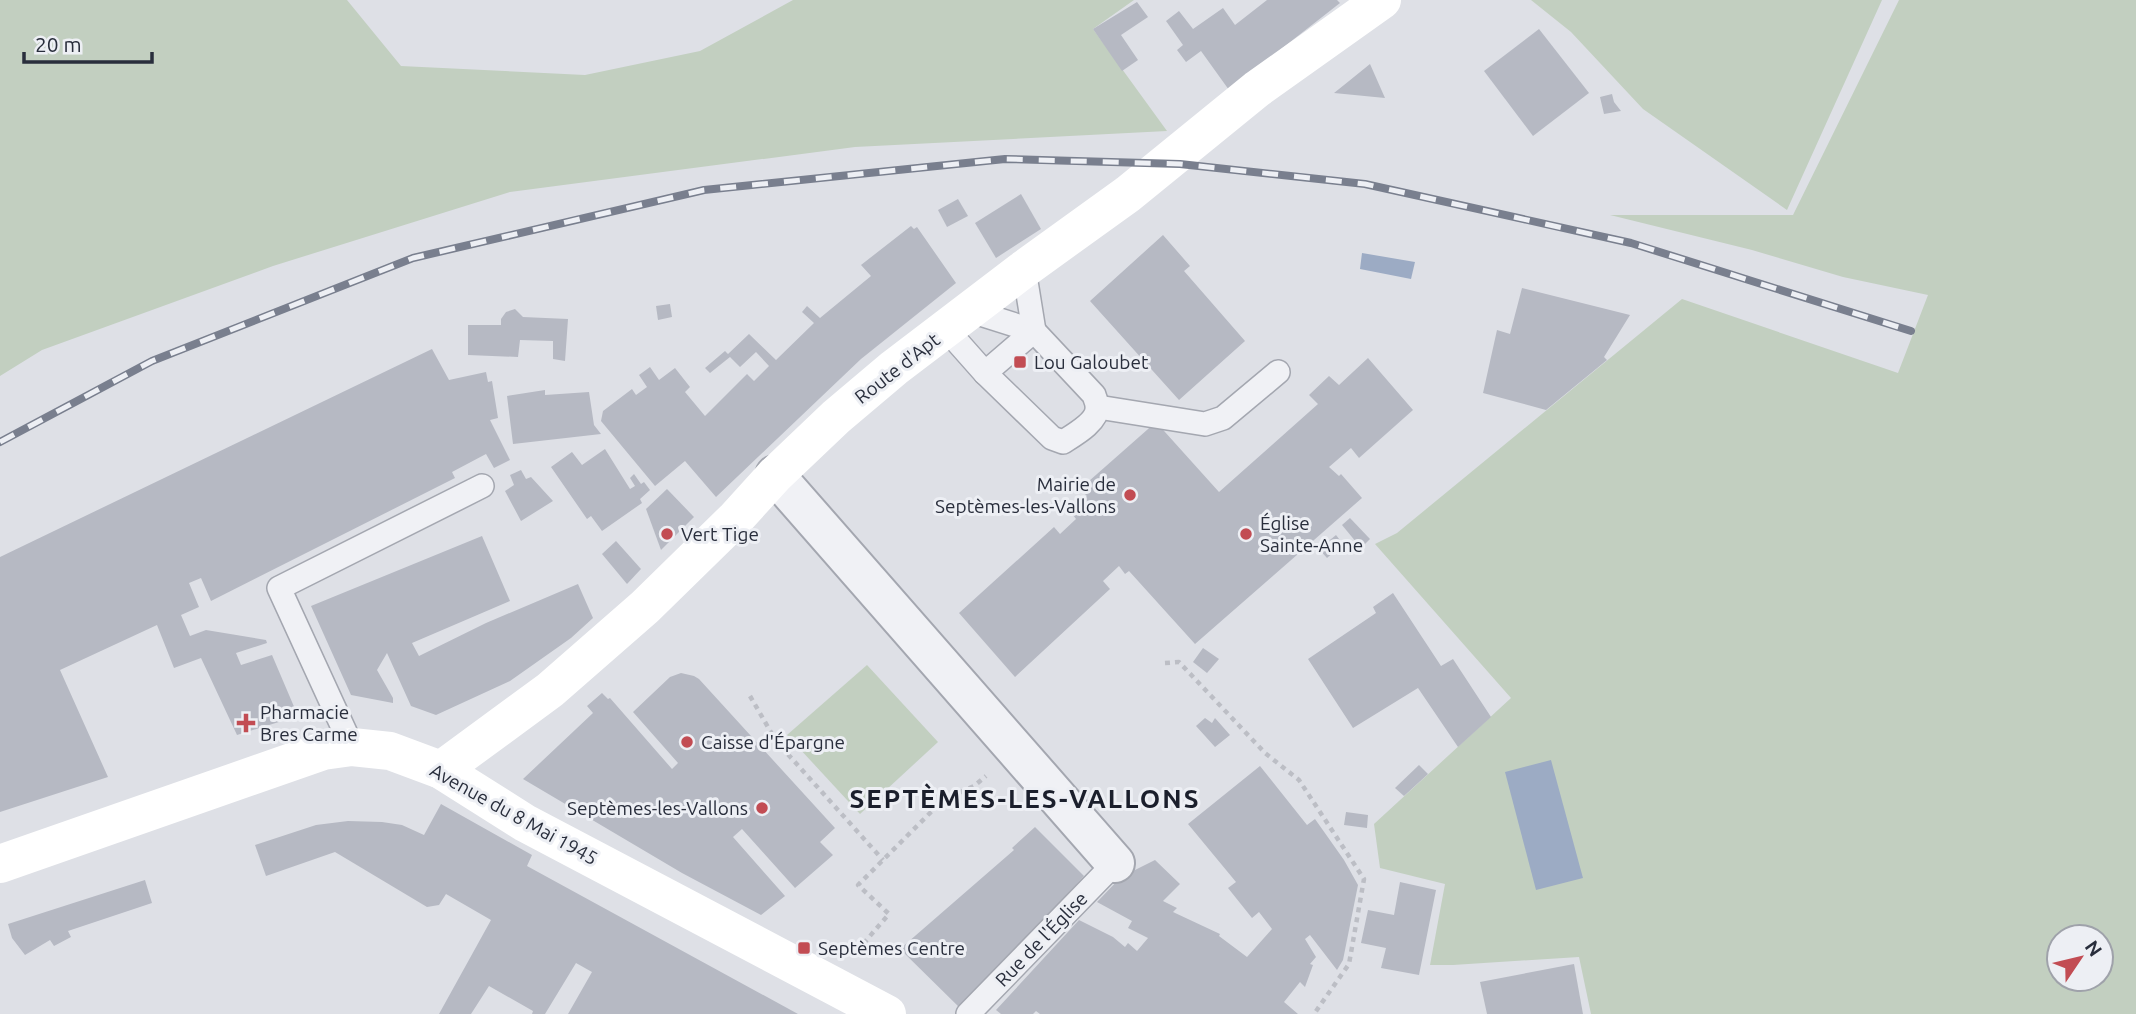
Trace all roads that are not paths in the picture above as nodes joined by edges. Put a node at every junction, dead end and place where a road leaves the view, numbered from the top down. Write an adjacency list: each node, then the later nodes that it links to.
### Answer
1 (1382, 0): 2 (main road, Route d'Apt)
2 (1024, 269): 3 (main road, Route d'Apt); 4 (lane)
3 (958, 320): 4 (lane); 6 (lane); 8 (main road, Route d'Apt)
4 (1034, 331): 6 (lane); 7 (lane)
5 (1278, 372): 7 (lane)
6 (985, 373): 7 (lane)
7 (1098, 407)
8 (775, 475): 11 (main road, Route d'Apt); 12 (street)
9 (482, 486): 10 (lane)
10 (352, 747): 11 (main road, Avenue du 8 Mai 1945); 13 (main road, Avenue du 8 Mai 1945)
11 (441, 770): 14 (main road, Avenue du 8 Mai 1945)
12 (1115, 863): 15 (lane, Rue de l'Église)
13 (0, 864)
14 (887, 1014)
15 (968, 1014)

